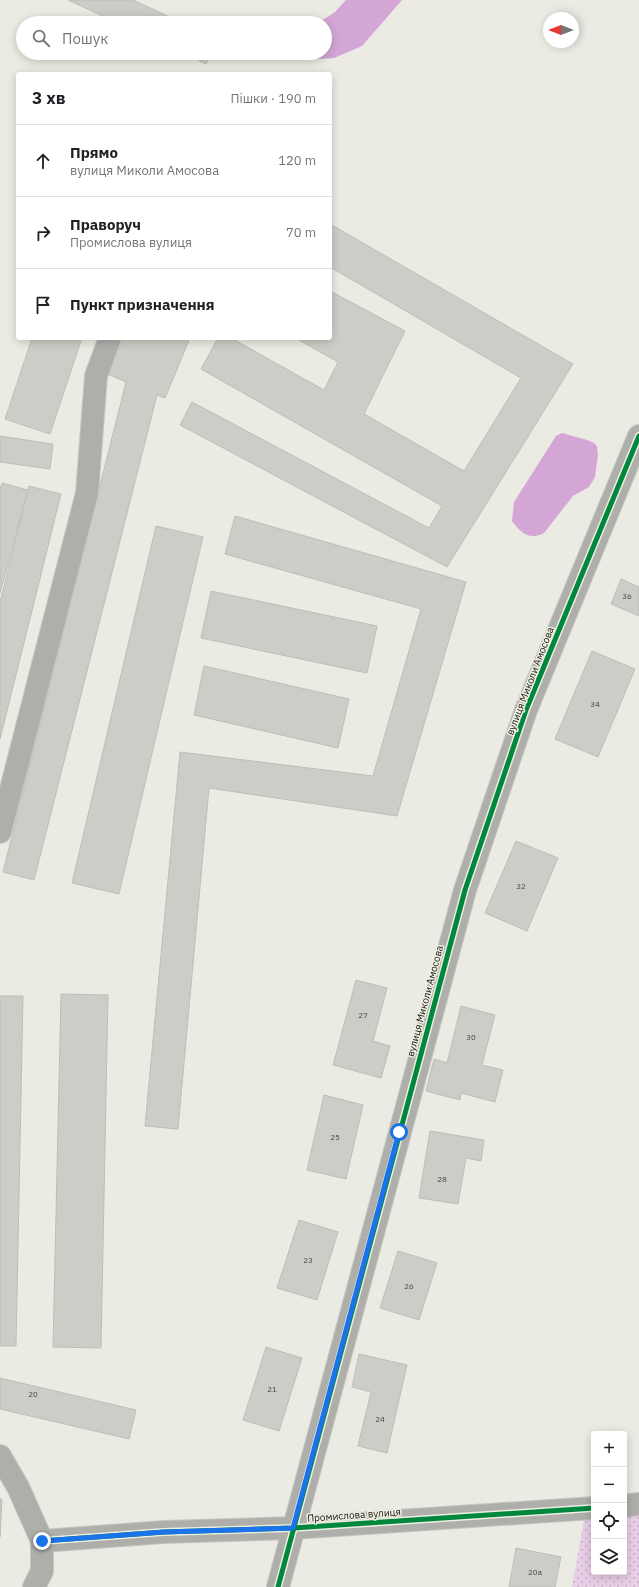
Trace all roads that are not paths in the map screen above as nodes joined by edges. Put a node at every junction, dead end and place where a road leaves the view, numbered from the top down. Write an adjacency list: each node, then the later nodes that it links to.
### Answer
1 (109, 340): 3 (street)
2 (639, 436): 8 (street, вулиця Миколи Амосова)
3 (0, 832)
4 (0, 1456): 9 (street)
5 (639, 1504): 6 (street)
6 (627, 1506)
7 (591, 1508): 8 (street, Промислова вулиця)
8 (293, 1528): 9 (street, Промислова вулиця); 11 (street, вулиця Миколи Амосова)
9 (42, 1541): 10 (street)
10 (34, 1587)
11 (278, 1587)

